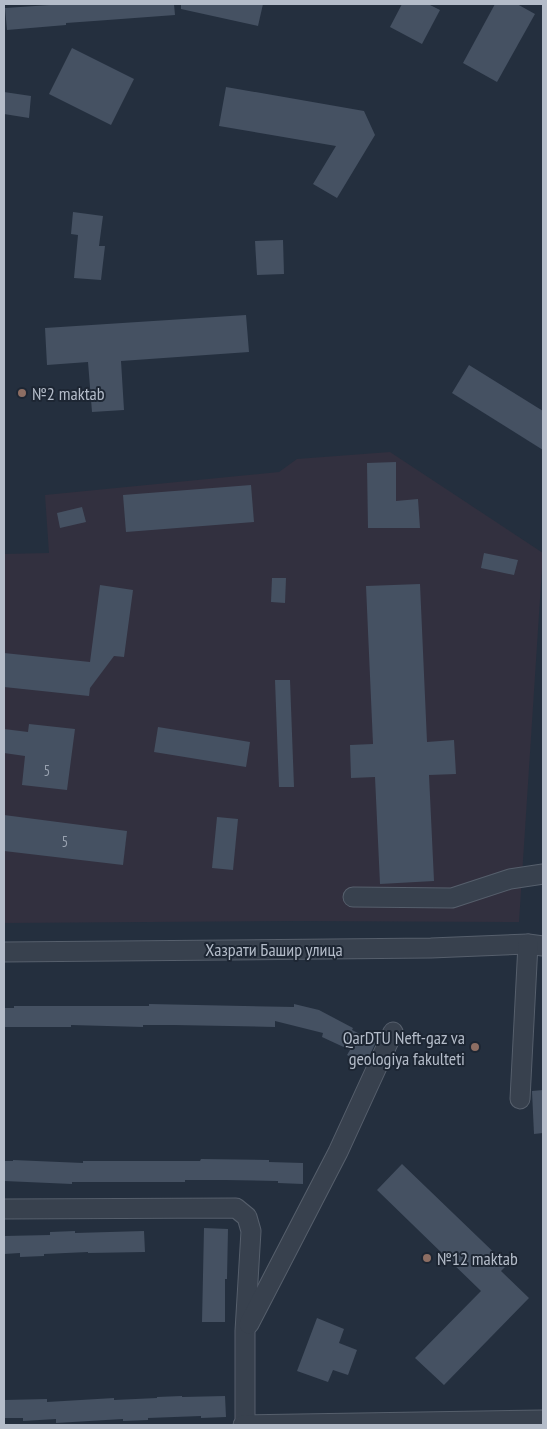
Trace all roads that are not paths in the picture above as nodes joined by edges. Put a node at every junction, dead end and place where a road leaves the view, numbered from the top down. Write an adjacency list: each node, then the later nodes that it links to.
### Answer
1 (543, 874): 2 (street)
2 (353, 897)
3 (536, 945): 4 (street, Хазрати Башир улица); 6 (street)
4 (4, 952)
5 (393, 1032): 8 (street)
6 (520, 1100)
7 (4, 1209): 8 (street)
8 (245, 1332): 10 (street)
9 (543, 1420): 10 (street)
10 (244, 1425)

